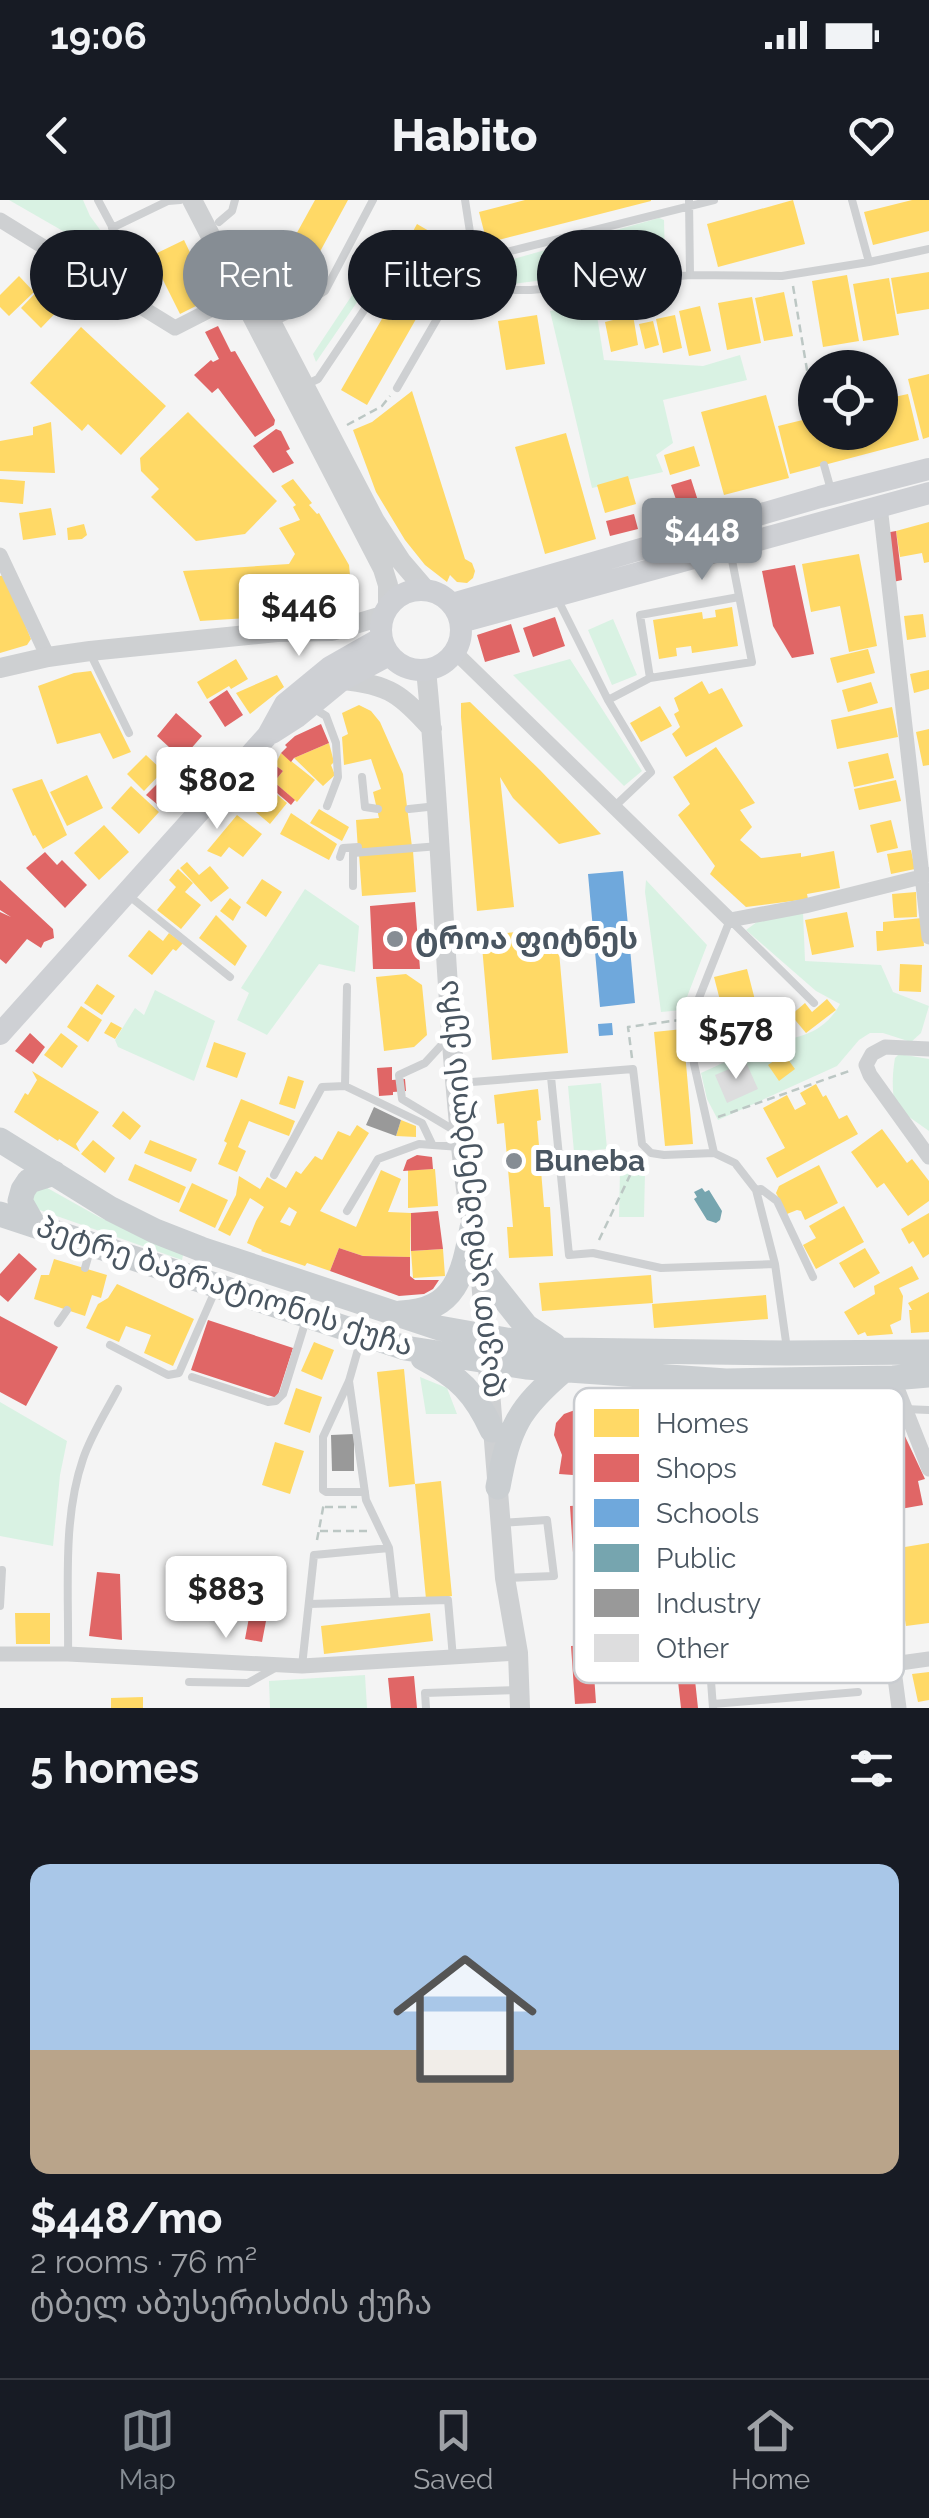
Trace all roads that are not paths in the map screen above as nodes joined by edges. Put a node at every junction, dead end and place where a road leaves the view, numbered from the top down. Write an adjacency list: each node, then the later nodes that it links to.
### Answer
1 (98, 200): 13 (lane)
2 (180, 200): 13 (lane)
3 (192, 200): 14 (street)
4 (207, 200): 12 (street)
5 (235, 200): 12 (lane)
6 (372, 200): 25 (lane)
7 (465, 200): 15 (lane)
8 (714, 200): 10 (lane)
9 (852, 200): 18 (lane)
10 (689, 203): 17 (lane); 19 (lane)
11 (0, 220): 21 (street)
12 (219, 222): 25 (street)
13 (112, 228)
14 (208, 230)
15 (470, 230)
16 (929, 248): 18 (lane)
17 (517, 249)
18 (869, 262): 19 (lane)
19 (690, 275): 20 (lane)
20 (517, 290)
21 (191, 320)
22 (255, 320): 39 (street)
23 (358, 320): 26 (lane)
24 (436, 320): 27 (lane)
25 (273, 322): 26 (street)
26 (305, 385): 35 (street)
27 (397, 388)
28 (824, 465): 31 (lane)
29 (929, 468): 31 (main road)
30 (929, 493): 32 (main road)
31 (832, 494): 38 (main road)
32 (880, 506): 33 (main road); 62 (street)
33 (730, 548): 36 (main road); 37 (lane)
34 (0, 555): 42 (street)
35 (425, 590): 38 (main road); 39 (main road)
36 (556, 596): 38 (main road); 47 (lane)
37 (740, 597): 45 (lane); 45 (lane)
38 (456, 613): 41 (main road)
39 (385, 629): 40 (street); 44 (main road); 46 (main road); 51 (main road)
40 (90, 651): 42 (street); 50 (lane)
41 (455, 652): 44 (main road); 55 (street)
42 (48, 656): 43 (street)
43 (0, 668)
44 (426, 670): 49 (street, დავით აღმაშენებლის ქუჩა)
45 (650, 678): 47 (lane)
46 (342, 680): 48 (main road); 49 (street)
47 (608, 700): 55 (lane)
48 (309, 706): 51 (main road); 53 (lane)
49 (432, 729): 54 (street, დავით აღმაშენებლის ქუჩა)
50 (128, 733)
51 (268, 735): 64 (main road)
52 (362, 777): 56 (lane)
53 (327, 806)
54 (437, 806): 57 (lane); 58 (street, დავით აღმაშენებლის ქუჩა)
55 (614, 807): 65 (street)
56 (378, 809)
57 (409, 809)
58 (439, 843): 59 (lane); 63 (lane); 71 (street, დავით აღმაშენებლის ქუჩა)
59 (412, 846)
60 (358, 847): 61 (lane)
61 (340, 857)
62 (926, 875): 65 (street); 66 (street)
63 (353, 886)
64 (127, 894): 67 (lane); 70 (main road)
65 (730, 920): 69 (lane); 79 (lane)
66 (929, 937)
67 (230, 977)
68 (347, 987): 75 (lane)
69 (814, 1004)
70 (0, 1034)
71 (451, 1034): 74 (street, დავით აღმაშენებლის ქუჩა); 77 (lane)
72 (929, 1048): 80 (street)
73 (551, 1077): 74 (lane); 79 (lane); 88 (lane)
74 (456, 1083): 77 (street, დავით აღმაშენებლის ქუჩა)
75 (346, 1086): 78 (lane); 82 (lane)
76 (0, 1140): 81 (main road, პეტრე ბაგრატიონის ქუჩა)
77 (460, 1140): 78 (lane); 87 (street, დავით აღმაშენებლის ქუჩა)
78 (432, 1144): 84 (lane)
79 (714, 1153): 83 (lane)
80 (929, 1156)
81 (54, 1173): 86 (main road); 93 (main road, პეტრე ბაგრატიონის ქუჩა)
82 (274, 1174)
83 (756, 1190): 88 (lane); 90 (lane)
84 (347, 1211)
85 (0, 1214): 86 (main road, პეტრე ბაგრატიონის ქუჩა)
86 (33, 1224): 91 (main road, პეტრე ბაგრატიონის ქუჩა)
87 (472, 1228): 89 (street, დავით აღმაშენებლის ქუჩა); 93 (main road)
88 (775, 1264): 101 (lane)
89 (480, 1268): 99 (street, დავით აღმაშენებლის ქუჩა); 102 (main road)
90 (814, 1277)
91 (218, 1285): 94 (main road, პეტრე ბაგრატიონის ქუჩა); 97 (lane)
92 (67, 1310): 95 (lane)
93 (389, 1313): 99 (main road, პეტრე ბაგრატიონის ქუჩა)
94 (308, 1316): 96 (main road, პეტრე ბაგრატიონის ქუჩა); 104 (lane)
95 (58, 1323)
96 (363, 1335): 98 (main road, პეტრე ბაგრატიონის ქუჩა); 106 (lane)
97 (110, 1345)
98 (406, 1348): 99 (main road, პეტრე ბაგრატიონის ქუჩა); 111 (main road)
99 (487, 1350): 102 (main road, პეტრე ბაგრატიონის ქუჩა); 111 (street, დავით აღმაშენებლის ქუჩა)
100 (929, 1352): 101 (main road, პეტრე ბაგრატიონის ქუჩა)
101 (788, 1354): 102 (main road, პეტრე ბაგრატიონის ქუჩა)
102 (564, 1360): 105 (main road, პეტრე ბაგრატიონის ქუჩა); 113 (main road)
103 (929, 1375): 105 (main road, პეტრე ბაგრატიონის ქუჩა)
104 (192, 1377)
105 (893, 1378): 107 (street)
106 (349, 1380): 114 (lane); 114 (lane)
107 (897, 1388)
108 (118, 1389): 124 (lane)
109 (904, 1409): 110 (lane); 112 (street)
110 (929, 1410)
111 (492, 1430): 113 (street, დავით აღმაშენებლის ქუჩა)
112 (929, 1468)
113 (498, 1486): 115 (street, დავით აღმაშენებლის ქუჩა)
114 (365, 1492): 116 (lane)
115 (500, 1523): 118 (street, დავით აღმაშენებლის ქუჩა); 118 (lane)
116 (389, 1548): 119 (lane); 120 (lane)
117 (2, 1570): 121 (lane)
118 (505, 1578): 122 (street, დავით აღმაშენებლის ქუჩა)
119 (395, 1600): 120 (lane); 125 (lane)
120 (308, 1604): 129 (lane)
121 (0, 1606)
122 (518, 1653): 125 (street); 133 (street, დავით აღმაშენებლის ქუჩა)
123 (0, 1654): 124 (street)
124 (68, 1654): 128 (street)
125 (453, 1658): 129 (street)
126 (929, 1659): 127 (street)
127 (904, 1663)
128 (278, 1666): 129 (street); 130 (lane)
129 (302, 1666)
130 (188, 1682)
131 (896, 1683): 136 (street)
132 (858, 1692): 134 (lane)
133 (520, 1699): 135 (lane)
134 (713, 1706)
135 (426, 1708)
136 (899, 1708)

